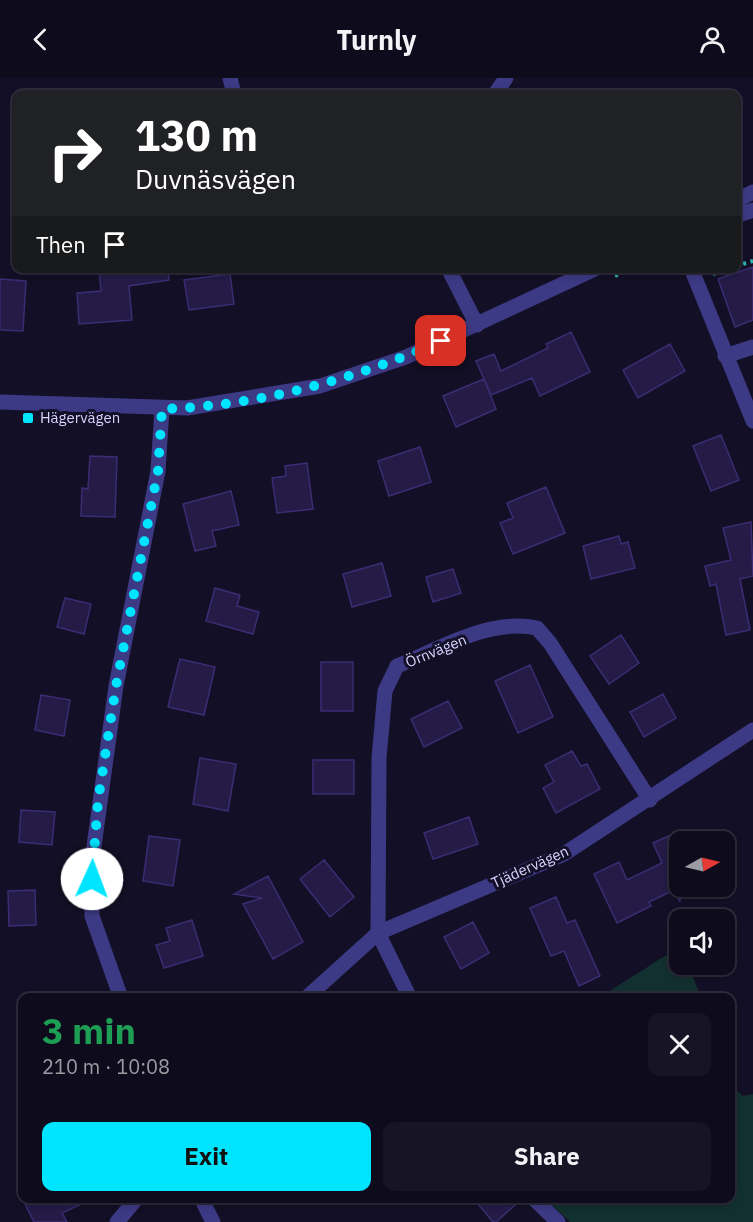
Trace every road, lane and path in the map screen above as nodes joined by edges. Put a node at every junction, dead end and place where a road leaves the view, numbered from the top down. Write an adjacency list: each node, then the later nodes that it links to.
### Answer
1 (451, 273): 4 (street)
2 (586, 273): 4 (street)
3 (693, 273): 6 (street)
4 (477, 325): 8 (street)
5 (753, 347): 6 (street)
6 (725, 356): 9 (street)
7 (0, 402): 8 (street)
8 (162, 409): 13 (street)
9 (753, 421)
10 (753, 730): 11 (street, Tjädervägen)
11 (650, 800): 12 (street, Tjädervägen); 12 (street, Örnvägen)
12 (378, 933): 14 (street, Tjädervägen); 15 (street, Örnvägen)
13 (119, 993)
14 (312, 993)
15 (408, 993)
16 (133, 1203): 19 (street)
17 (204, 1203): 20 (street)
18 (539, 1203): 21 (street)
19 (117, 1222)
20 (213, 1222)
21 (558, 1222)

